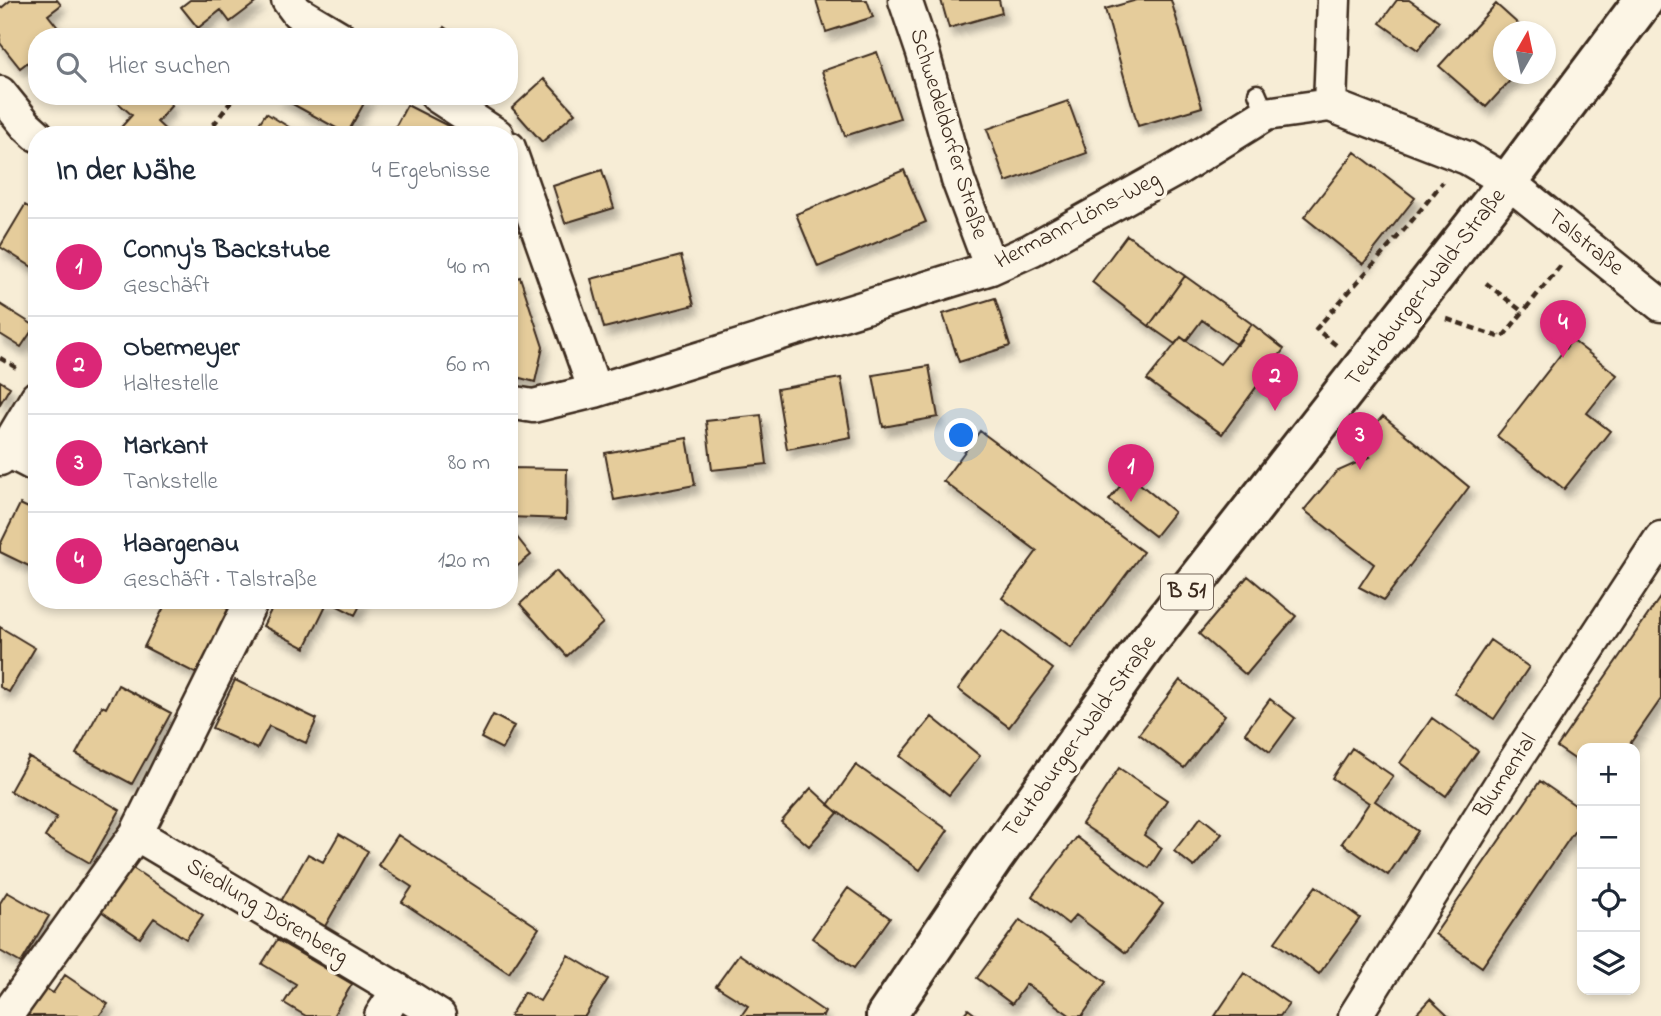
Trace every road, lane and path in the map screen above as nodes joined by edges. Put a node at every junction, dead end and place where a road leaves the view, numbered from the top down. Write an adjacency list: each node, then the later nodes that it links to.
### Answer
1 (288, 0): 5 (street)
2 (905, 0): 17 (street, Schwedeldorfer Straße)
3 (1334, 0): 9 (street)
4 (1644, 0): 15 (main road, Teutoburger-Wald-Straße / B 51)
5 (324, 28)
6 (0, 93): 12 (street)
7 (228, 105): 10 (path)
8 (451, 105): 11 (street)
9 (1330, 105): 15 (street, Hermann-Löns-Weg); 17 (street, Hermann-Löns-Weg)
10 (213, 126)
11 (483, 126)
12 (28, 127)
13 (518, 173): 23 (street)
14 (1443, 182): 22 (path)
15 (1508, 182): 16 (street, Talstraße); 20 (main road, Teutoburger-Wald-Straße / B 51)
16 (1581, 240): 19 (street, Talstraße); 21 (path)
17 (991, 268): 23 (street, Hermann-Löns-Weg)
18 (1486, 283): 21 (path)
19 (1661, 305)
20 (1411, 307): 21 (path); 22 (main road, Teutoburger-Wald-Straße / B 51)
21 (1523, 312)
22 (1363, 368): 35 (main road, Teutoburger-Wald-Straße / B 51)
23 (595, 391): 24 (street, Hermann-Löns-Weg)
24 (518, 404)
25 (28, 412): 26 (street)
26 (3, 455): 27 (street)
27 (28, 463)
28 (1661, 538): 36 (street, Blumental)
29 (248, 609): 30 (street)
30 (136, 834): 31 (street, Siedlung Dörenberg); 32 (street)
31 (398, 990): 33 (street); 34 (street, Siedlung Dörenberg)
32 (6, 1016)
33 (381, 1016)
34 (439, 1016)
35 (886, 1016)
36 (1355, 1016)

